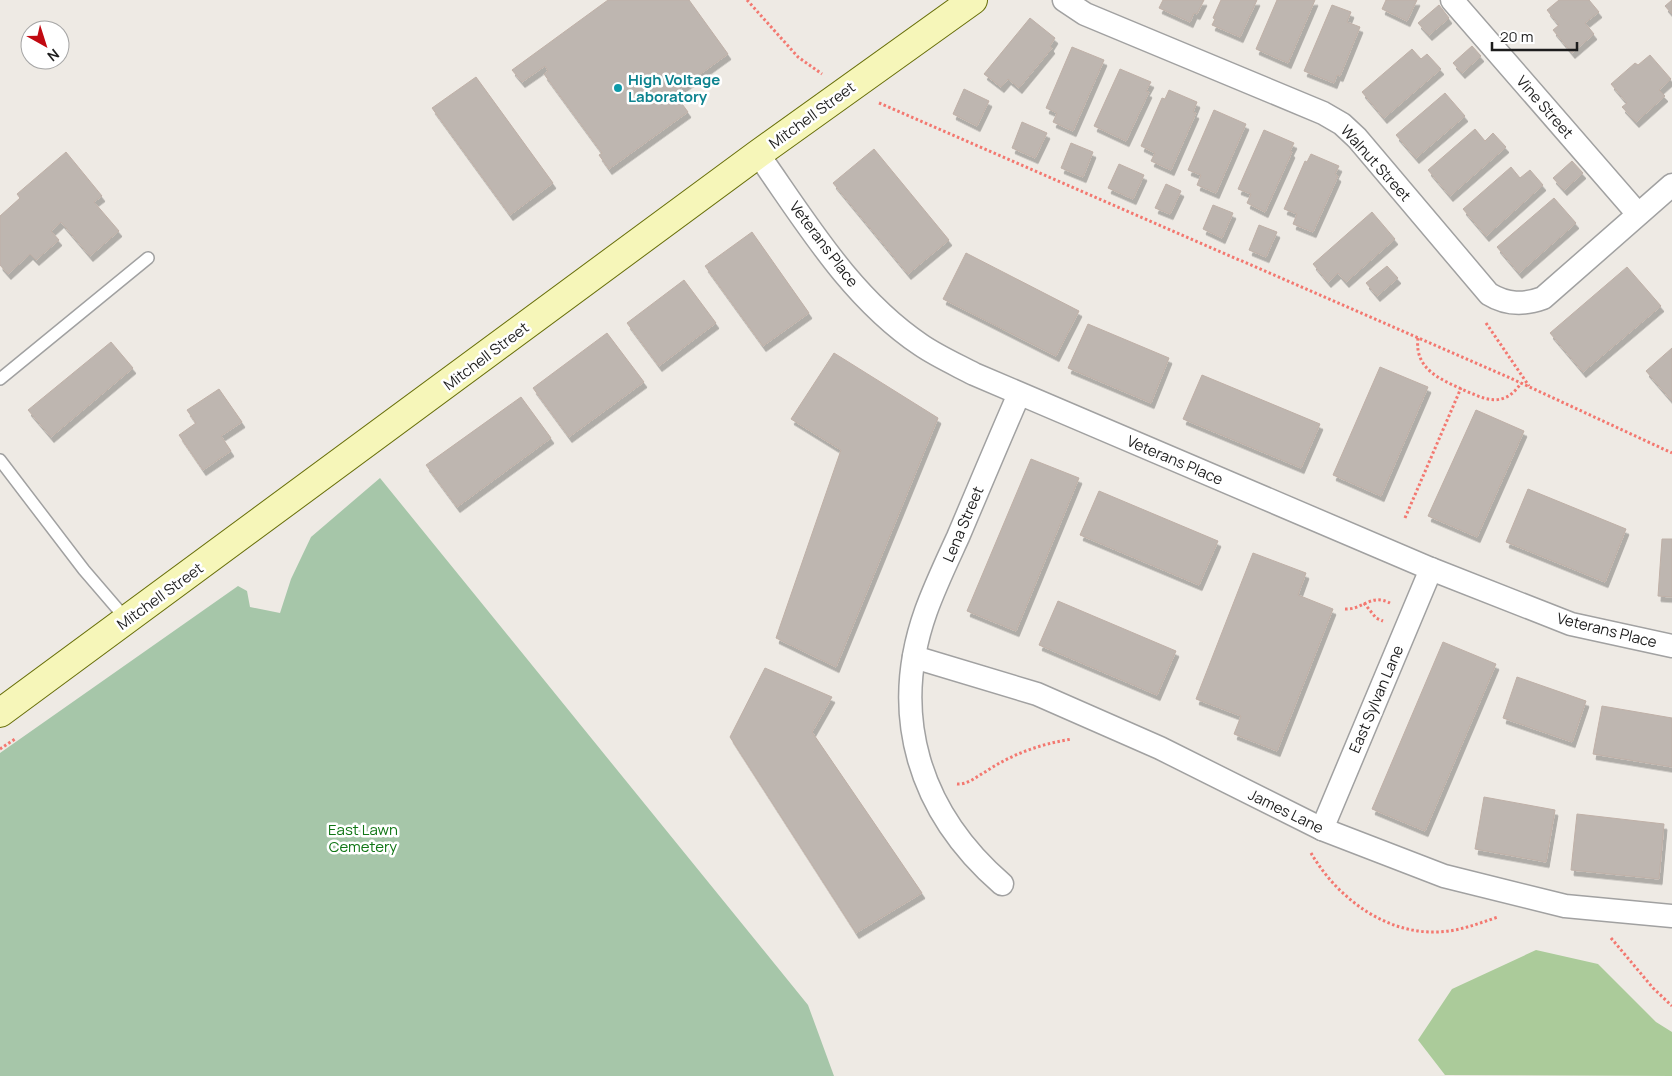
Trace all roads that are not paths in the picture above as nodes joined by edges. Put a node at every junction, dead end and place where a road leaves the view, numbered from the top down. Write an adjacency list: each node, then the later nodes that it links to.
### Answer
1 (973, 0): 4 (street, Mitchell Street)
2 (1064, 0): 6 (street, Walnut Street)
3 (1452, 0): 6 (street, Vine Street)
4 (758, 154): 9 (street, Veterans Place); 12 (street, Mitchell Street)
5 (1672, 185): 6 (street, Walnut Street)
6 (1638, 214)
7 (148, 258): 8 (lane)
8 (0, 379)
9 (1019, 394): 11 (street, Veterans Place); 14 (street, Lena Street)
10 (0, 460): 12 (lane)
11 (1431, 569): 13 (street, Veterans Place); 16 (street, East Sylvan Lane)
12 (127, 620): 15 (street, Mitchell Street)
13 (1672, 646)
14 (914, 657): 16 (street, James Lane); 17 (street, Lena Street)
15 (0, 713)
16 (1322, 829): 18 (street, James Lane)
17 (1002, 884)
18 (1672, 916)

